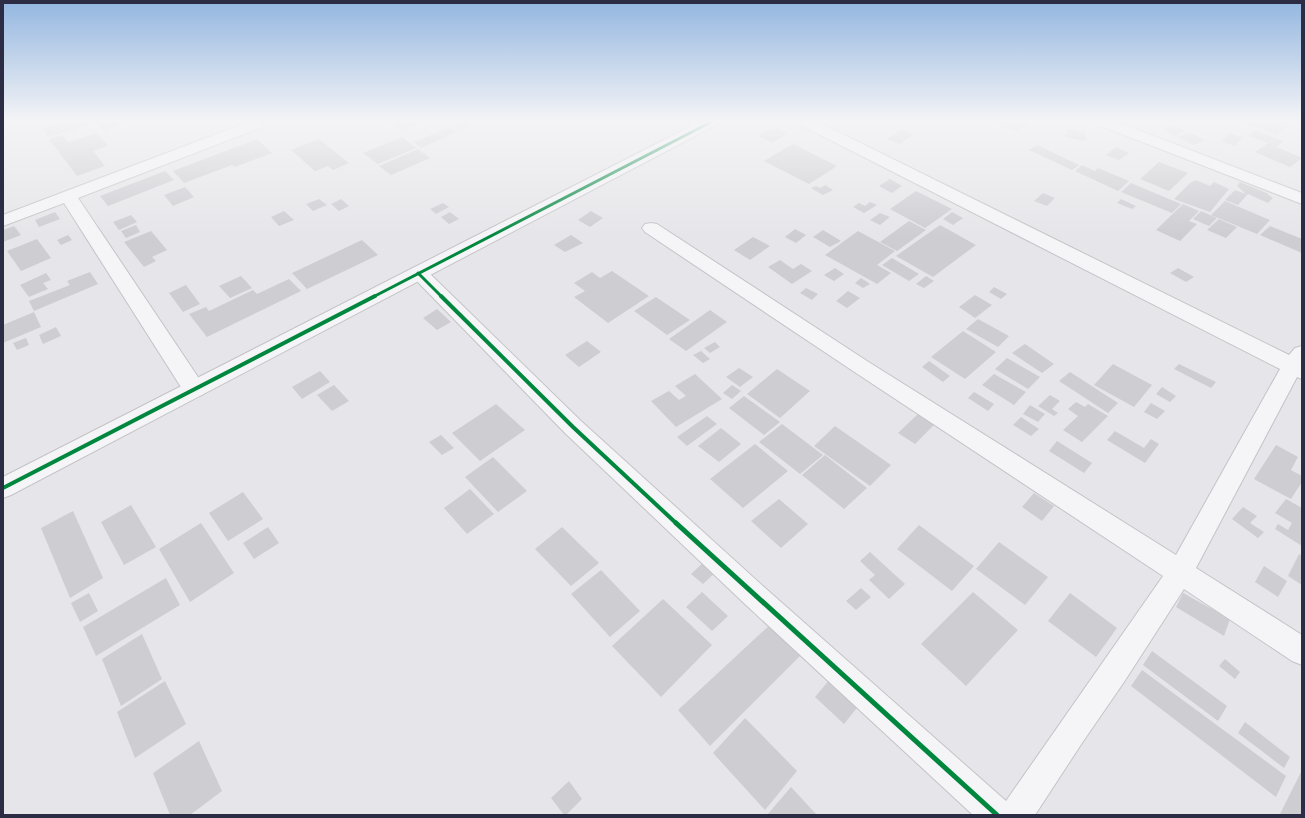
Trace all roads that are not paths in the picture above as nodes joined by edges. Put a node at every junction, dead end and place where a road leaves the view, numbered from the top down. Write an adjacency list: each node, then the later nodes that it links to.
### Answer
1 (164, 159): 5 (street)
2 (639, 159): 9 (street)
3 (882, 159): 10 (street)
4 (1199, 159): 6 (street)
5 (68, 196): 7 (street); 11 (street)
6 (1302, 199)
7 (3, 221)
8 (651, 228): 13 (street)
9 (418, 273): 11 (street); 15 (street)
10 (1298, 363): 13 (street)
11 (194, 389): 12 (street)
12 (3, 488)
13 (1180, 572): 14 (street); 16 (street)
14 (1302, 651)
15 (997, 815)
16 (1015, 815)

